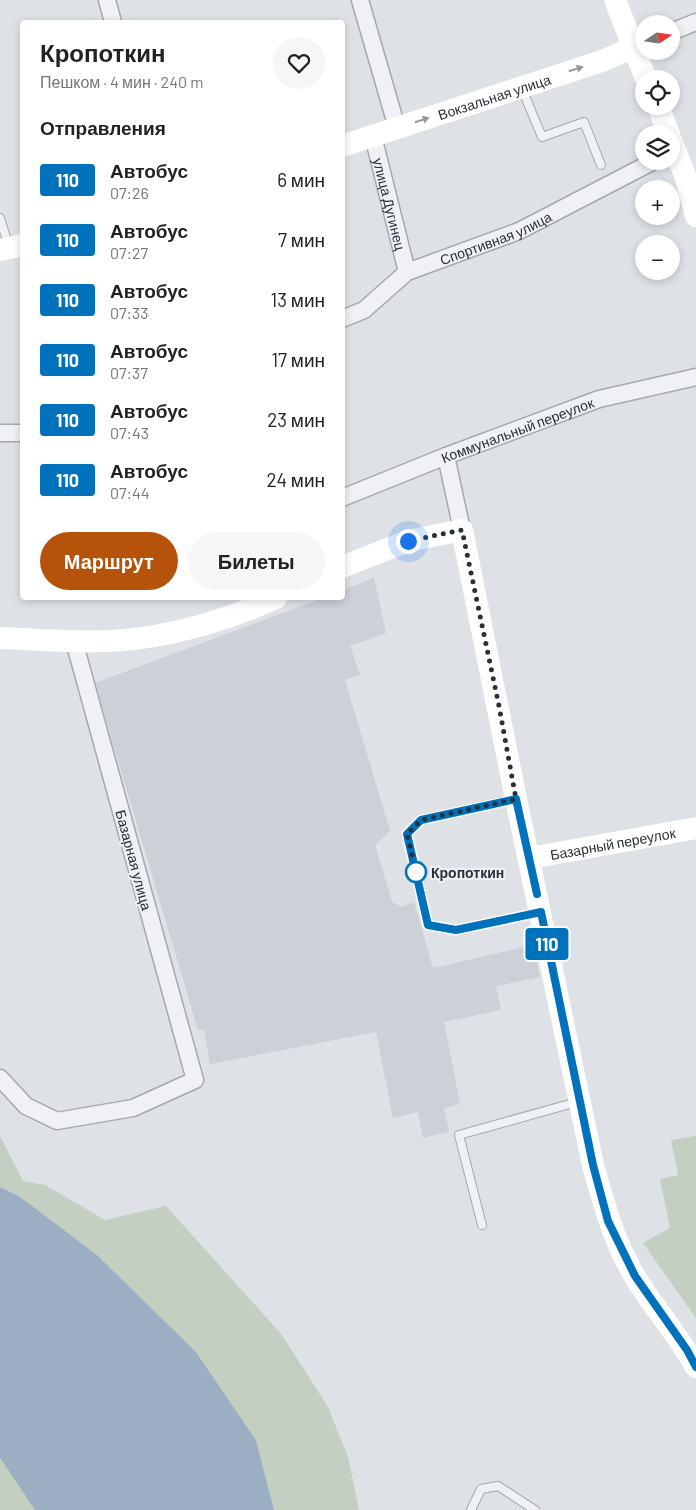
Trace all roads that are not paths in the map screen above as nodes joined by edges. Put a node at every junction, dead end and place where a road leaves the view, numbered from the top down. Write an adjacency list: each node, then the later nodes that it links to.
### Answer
1 (108, 0): 4 (street)
2 (360, 0): 10 (street)
3 (615, 0): 7 (main road)
4 (113, 20)
5 (696, 22): 6 (street)
6 (680, 28)
7 (635, 38)
8 (635, 47): 9 (main road, Вокзальная улица, one-way to 8)
9 (521, 87): 10 (main road, Вокзальная улица, one-way to 9); 14 (lane)
10 (397, 128): 11 (main road, Вокзальная улица)
11 (373, 136): 12 (main road, Вокзальная улица); 19 (street, улица Дугинец)
12 (345, 145)
13 (680, 163): 16 (main road)
14 (601, 165)
15 (637, 170): 19 (street, Спортивная улица)
16 (696, 216)
17 (0, 218): 18 (lane)
18 (11, 248)
19 (407, 272): 20 (street, Спортивная улица)
20 (345, 318)
21 (696, 377): 24 (street, Коммунальный переулок)
22 (0, 433): 23 (street)
23 (20, 433)
24 (446, 456): 25 (street, Коммунальный переулок); 26 (street)
25 (345, 497)
26 (462, 530): 27 (main road); 31 (main road)
27 (345, 567)
28 (263, 600): 30 (main road)
29 (0, 638): 30 (main road)
30 (74, 641): 35 (street, Базарная улица)
31 (516, 799): 33 (main road); 34 (lane)
32 (696, 828): 33 (main road, Базарный переулок)
33 (530, 858): 34 (main road)
34 (541, 912): 36 (main road)
35 (0, 1078)
36 (579, 1102): 37 (lane); 38 (main road)
37 (482, 1225)
38 (696, 1366)
39 (471, 1510): 40 (lane)
40 (535, 1510)

